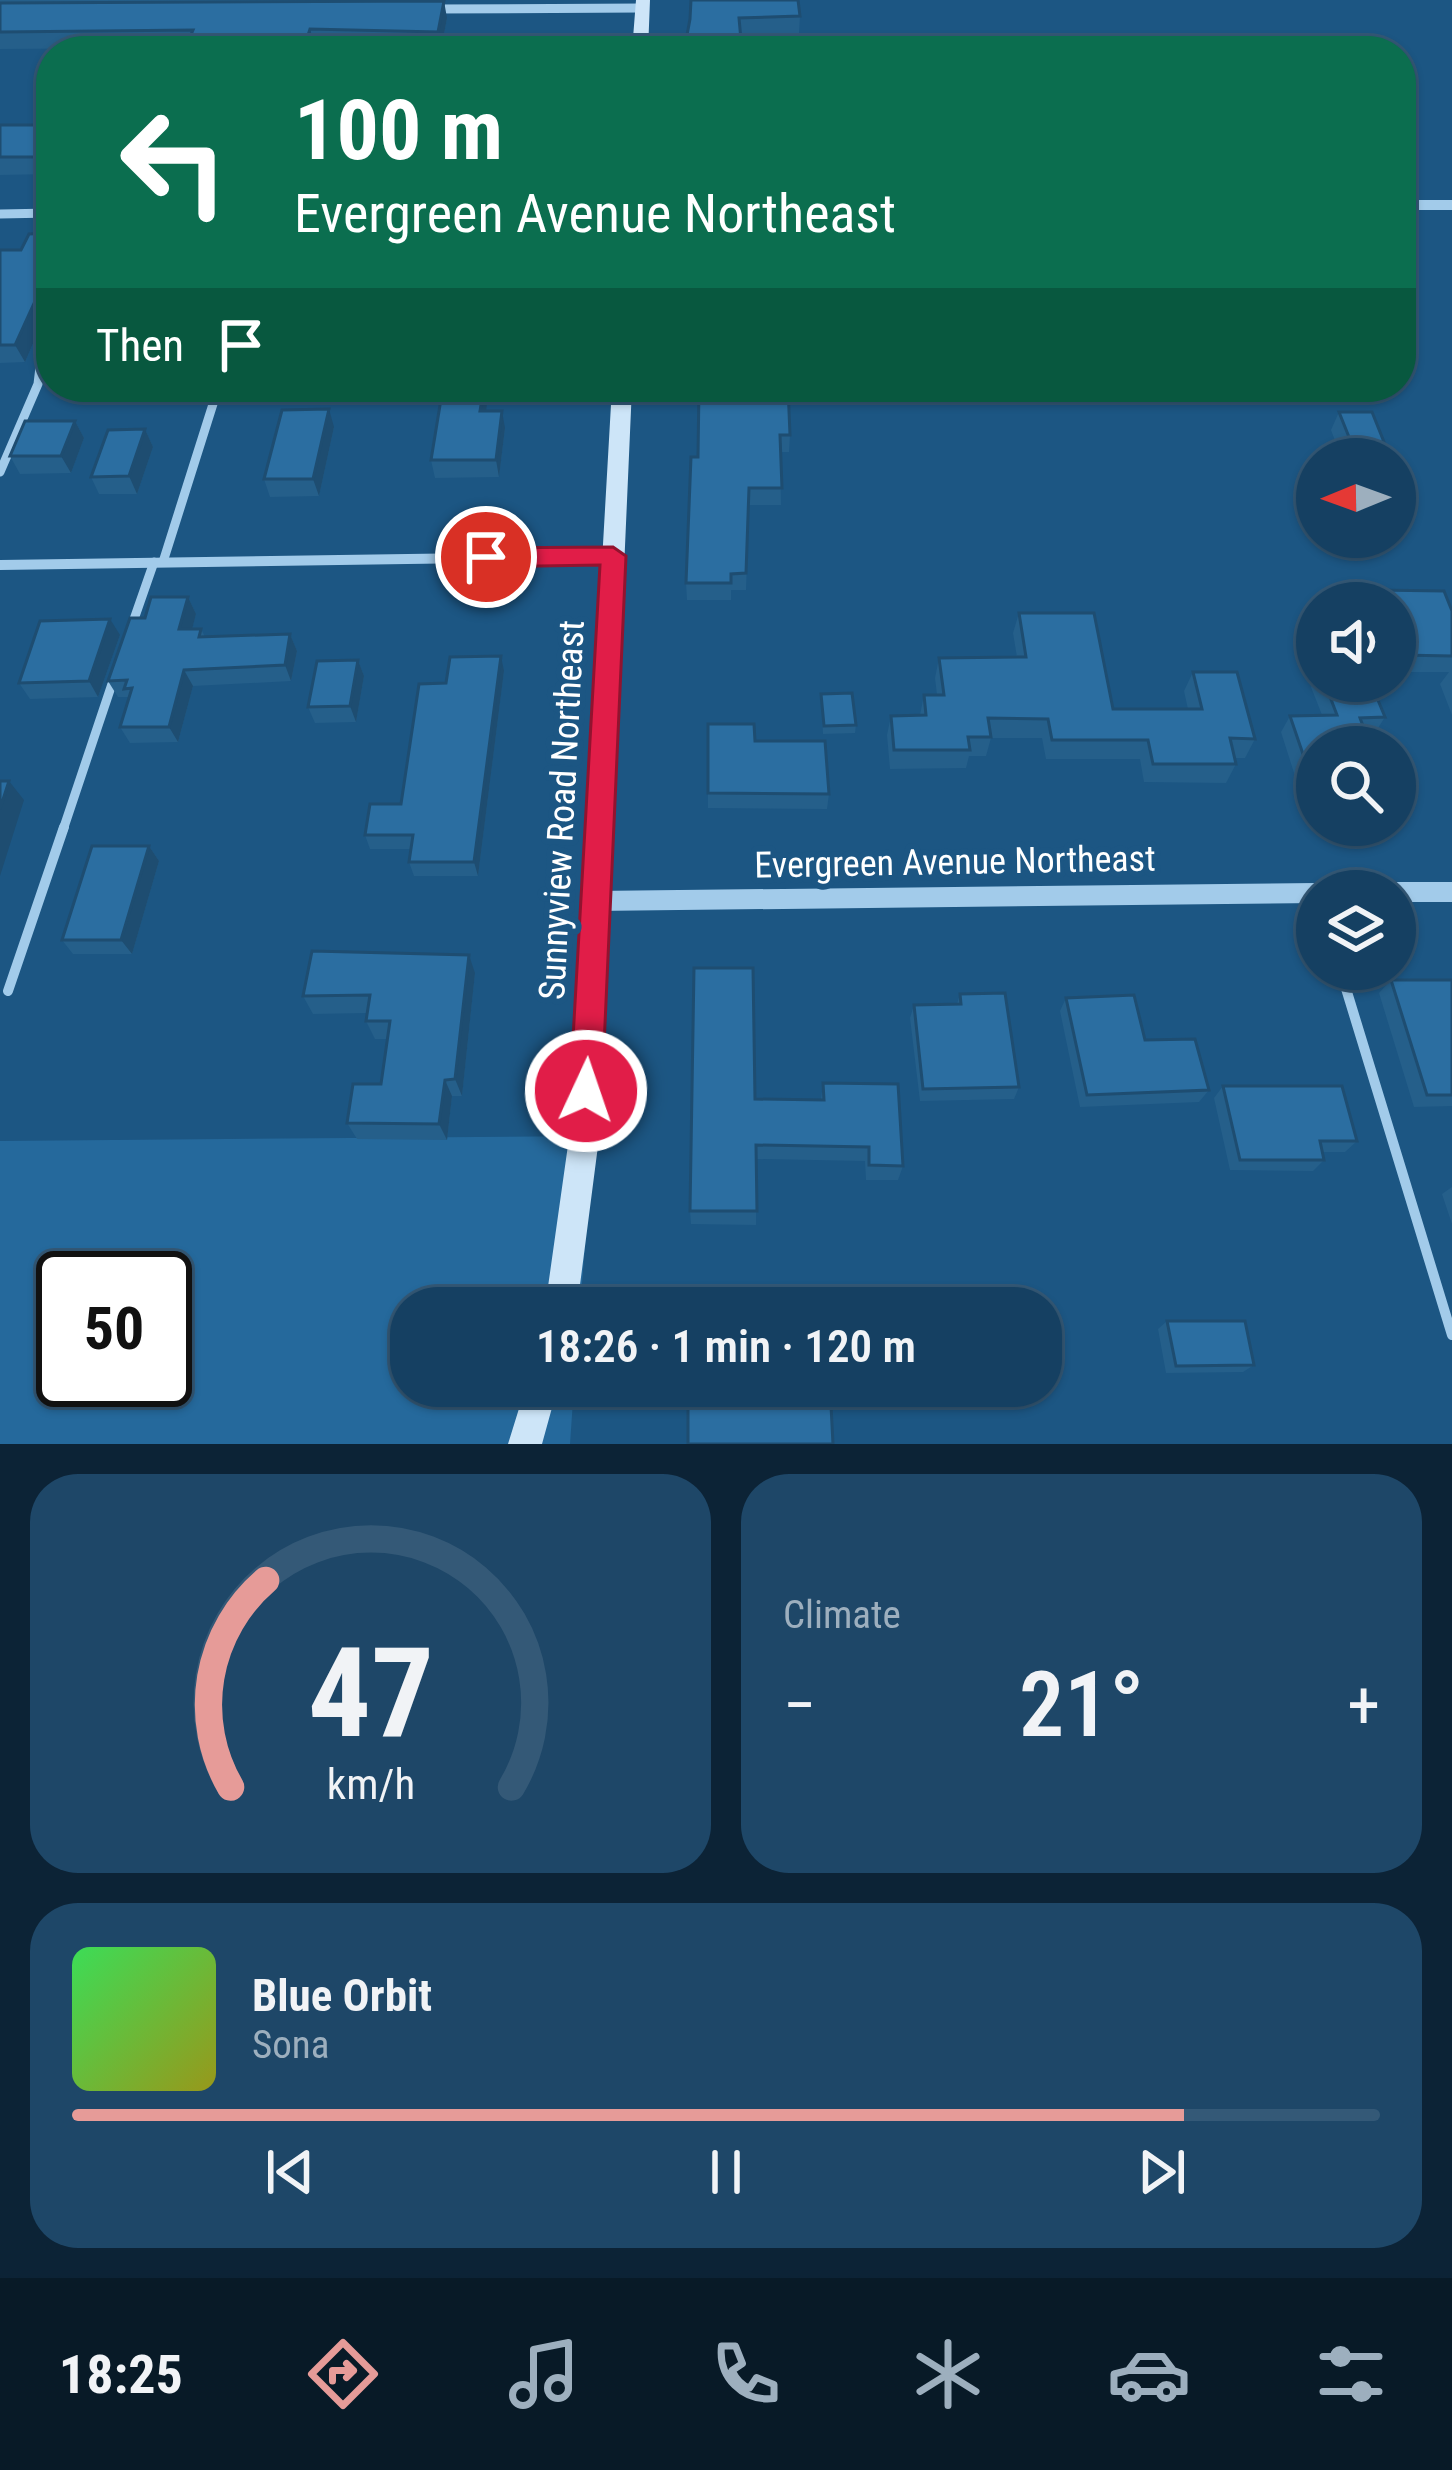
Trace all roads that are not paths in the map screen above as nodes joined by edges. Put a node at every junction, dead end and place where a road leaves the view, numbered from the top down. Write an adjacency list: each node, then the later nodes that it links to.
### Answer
1 (642, 4): 2 (street); 3 (main road)
2 (428, 9)
3 (641, 36)
4 (1416, 205): 5 (street)
5 (1452, 205)
6 (36, 213): 7 (street)
7 (0, 214)
8 (36, 390): 11 (lane)
9 (621, 402): 12 (main road, Sunnyview Road Northeast)
10 (213, 404): 13 (lane)
11 (0, 472)
12 (613, 556): 13 (street); 20 (main road, Sunnyview Road Northeast)
13 (158, 562): 14 (street); 15 (lane)
14 (0, 565)
15 (129, 637)
16 (121, 659): 22 (lane)
17 (1416, 892): 18 (street)
18 (1452, 892)
19 (1296, 893): 20 (street, Evergreen Avenue Northeast)
20 (594, 901): 23 (main road, Sunnyview Road Northeast)
21 (1346, 990): 24 (lane)
22 (8, 992)
23 (564, 1287)
24 (1452, 1335)
25 (536, 1407): 26 (main road)
26 (525, 1444)

